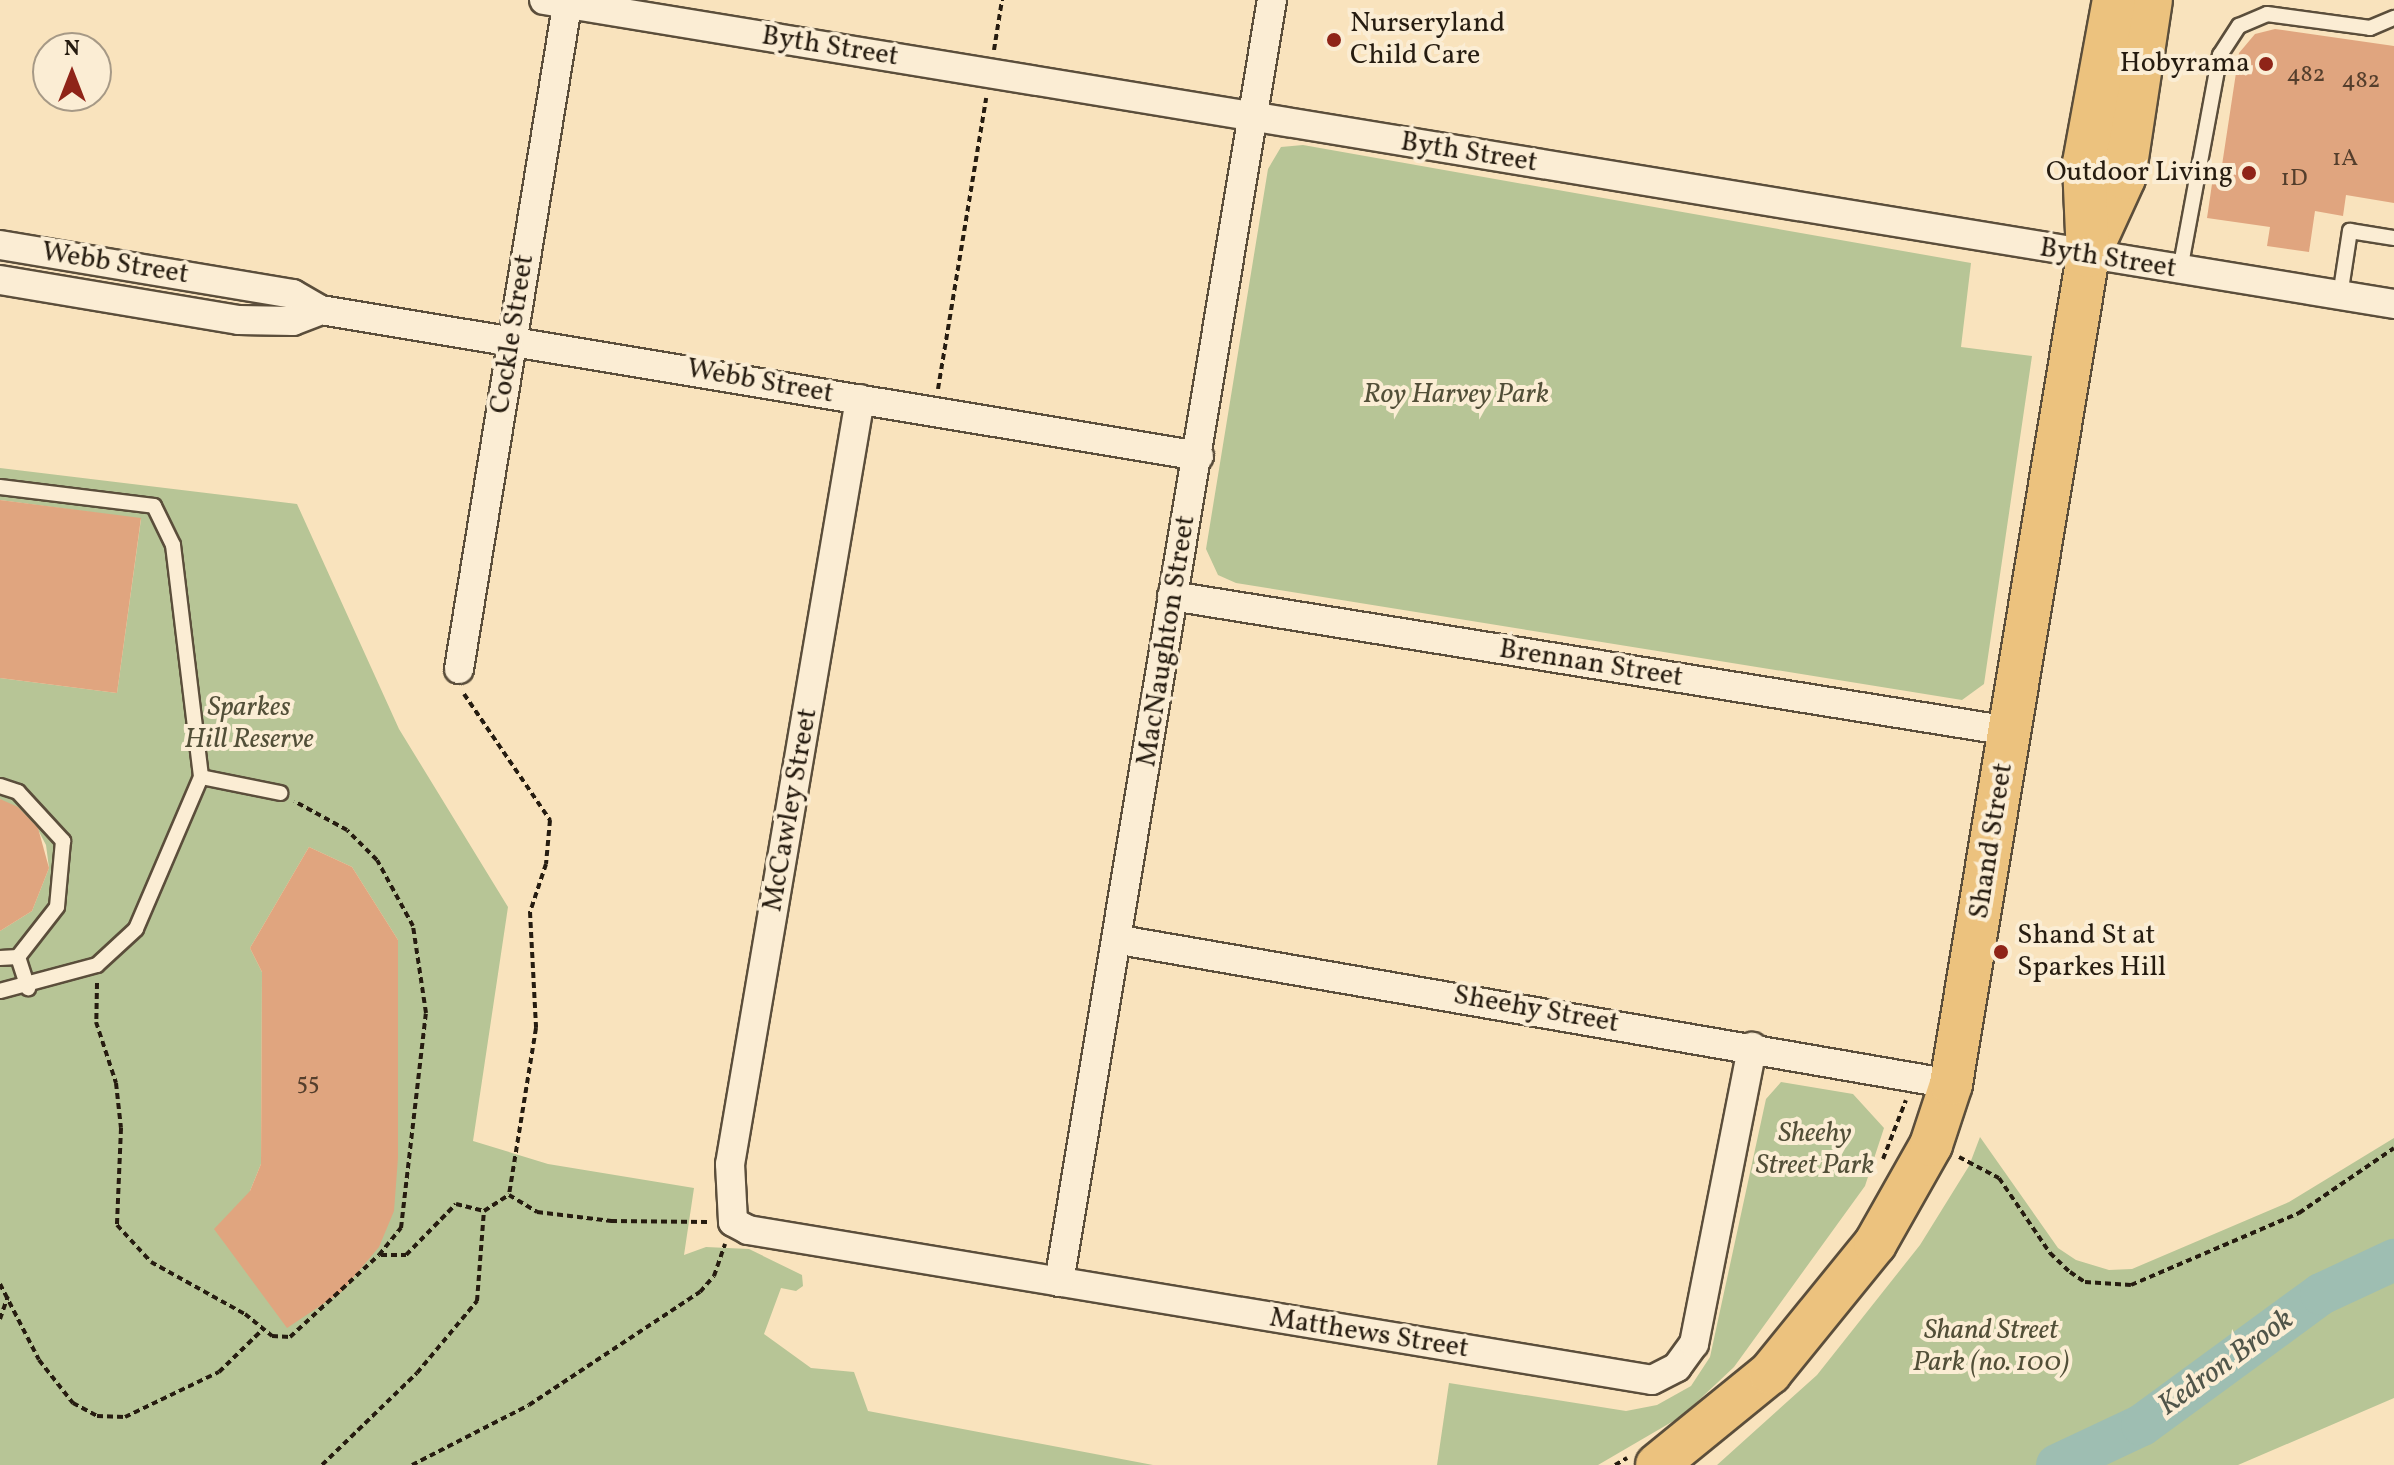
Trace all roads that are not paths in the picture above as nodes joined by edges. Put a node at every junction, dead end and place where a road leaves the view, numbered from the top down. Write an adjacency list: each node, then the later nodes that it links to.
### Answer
1 (1272, 0): 6 (street, MacNaughton Street)
2 (2114, 0): 9 (main road, Shand Street)
3 (2151, 0): 9 (main road, Shand Street)
4 (560, 1): 6 (street, Byth Street); 15 (street, Cockle Street)
5 (2394, 18): 10 (lane)
6 (1252, 117): 9 (street, Byth Street); 17 (street, MacNaughton Street)
7 (2394, 238): 12 (lane)
8 (0, 245): 14 (street, Webb Street)
9 (2088, 256): 10 (street, Byth Street); 21 (main road, Shand Street)
10 (2179, 271): 12 (street, Byth Street)
11 (0, 280): 14 (street, Webb Street)
12 (2340, 296): 13 (street, Byth Street)
13 (2394, 304)
14 (321, 310): 15 (street, Webb Street)
15 (512, 340): 16 (street, Webb Street); 20 (street, Cockle Street)
16 (860, 399): 17 (street, Webb Street); 32 (street, McCawley Street)
17 (1199, 456): 19 (street, MacNaughton Street)
18 (0, 487): 22 (lane)
19 (1172, 596): 21 (street, Brennan Street); 25 (street, MacNaughton Street)
20 (459, 669)
21 (2009, 731): 31 (main road, Shand Street)
22 (201, 777): 24 (lane); 28 (lane)
23 (0, 786): 26 (lane)
24 (280, 793)
25 (1120, 940): 30 (street, Sheehy Street); 33 (street, MacNaughton Street)
26 (18, 957): 27 (lane); 28 (lane)
27 (0, 958)
28 (28, 988): 29 (lane)
29 (0, 991)
30 (1752, 1047): 31 (street, Sheehy Street); 33 (street, Matthews Street)
31 (1951, 1084): 34 (main road, Shand Street)
32 (733, 1222): 33 (street, Matthews Street)
33 (1059, 1282)
34 (1643, 1461)

